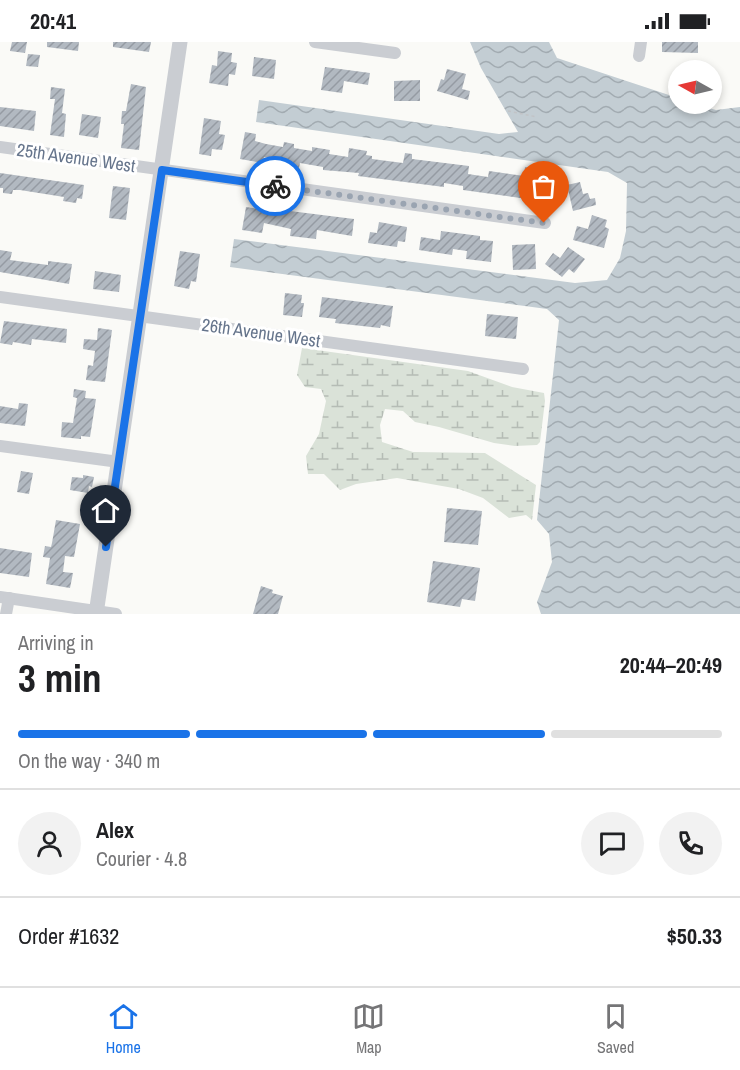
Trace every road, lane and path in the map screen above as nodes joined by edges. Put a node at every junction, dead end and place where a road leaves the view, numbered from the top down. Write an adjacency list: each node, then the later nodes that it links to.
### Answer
1 (180, 42): 9 (street)
2 (315, 42): 4 (street)
3 (641, 42): 5 (street)
4 (395, 53)
5 (639, 56)
6 (508, 111): 7 (path)
7 (537, 117)
8 (0, 147): 9 (street, 25th Avenue West)
9 (162, 170): 10 (street, 25th Avenue West); 12 (street)
10 (544, 223)
11 (0, 297): 12 (street, 26th Avenue West)
12 (140, 316): 13 (street, 26th Avenue West); 15 (street)
13 (523, 369)
14 (0, 446): 15 (street)
15 (119, 462): 17 (street)
16 (4, 597): 17 (street); 18 (street)
17 (97, 613): 19 (street)
18 (6, 614)
19 (116, 614)

